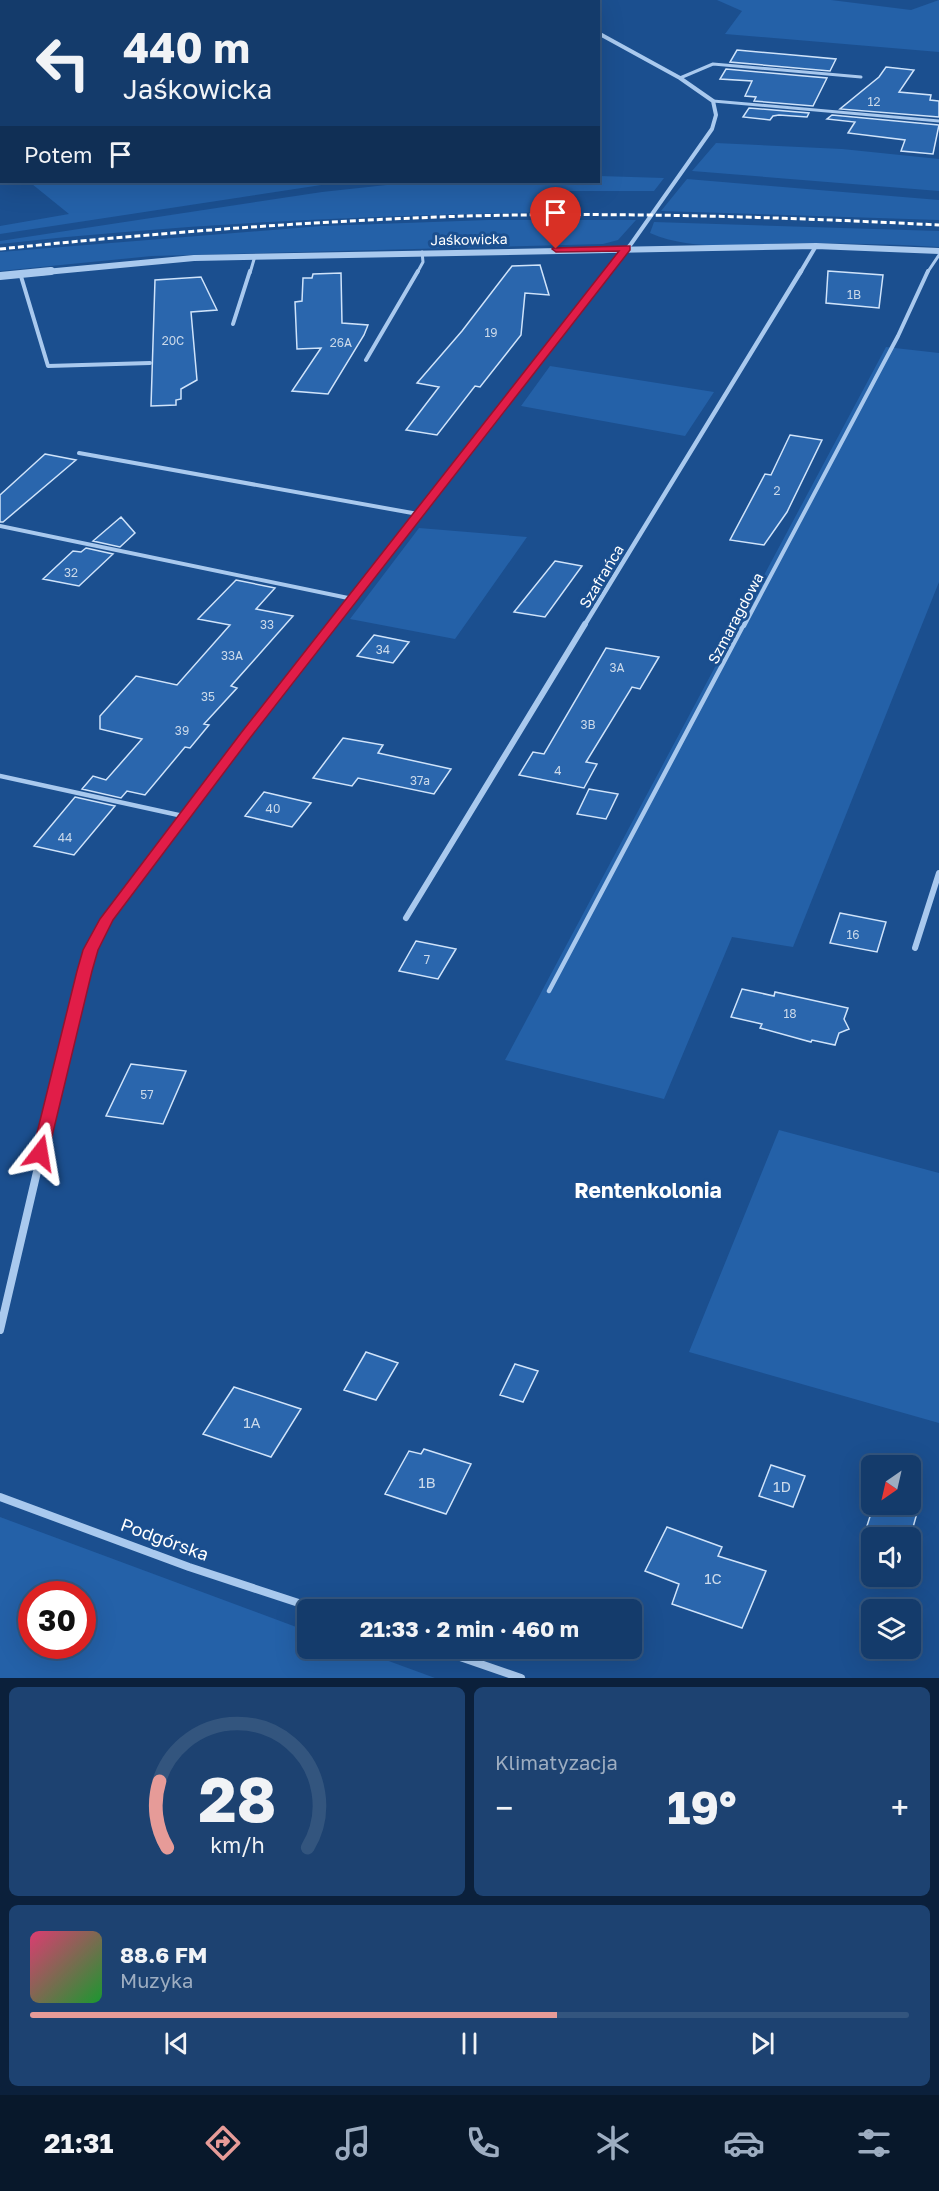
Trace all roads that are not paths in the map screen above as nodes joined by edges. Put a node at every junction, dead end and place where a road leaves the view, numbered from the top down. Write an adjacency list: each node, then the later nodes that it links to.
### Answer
1 (600, 34): 3 (street)
2 (861, 77): 3 (lane)
3 (680, 78): 4 (street)
4 (713, 101): 5 (lane); 7 (street)
5 (939, 121)
6 (816, 246): 7 (street, Jaśkowicka); 9 (street, Jaśkowicka); 23 (street, Szafrańca)
7 (626, 248): 8 (street, Jaśkowicka); 17 (street)
8 (422, 252): 10 (street, Jaśkowicka); 14 (lane)
9 (939, 253): 25 (lane, Szmaragdowa)
10 (255, 256): 11 (street, Jaśkowicka); 13 (lane)
11 (20, 273): 12 (street, Jaśkowicka); 15 (lane)
12 (0, 276)
13 (233, 324)
14 (366, 360)
15 (150, 363)
16 (79, 453): 17 (lane)
17 (418, 514): 19 (street)
18 (0, 526): 19 (lane)
19 (353, 600): 21 (street)
20 (0, 776): 21 (lane)
21 (183, 816): 26 (street)
22 (939, 873): 24 (street)
23 (406, 918)
24 (915, 948)
25 (549, 991)
26 (7, 1300): 27 (street); 28 (street)
27 (0, 1310)
28 (0, 1330)
29 (0, 1497): 30 (street, Podgórska)
30 (297, 1602)
31 (466, 1659): 32 (street)
32 (521, 1678)

